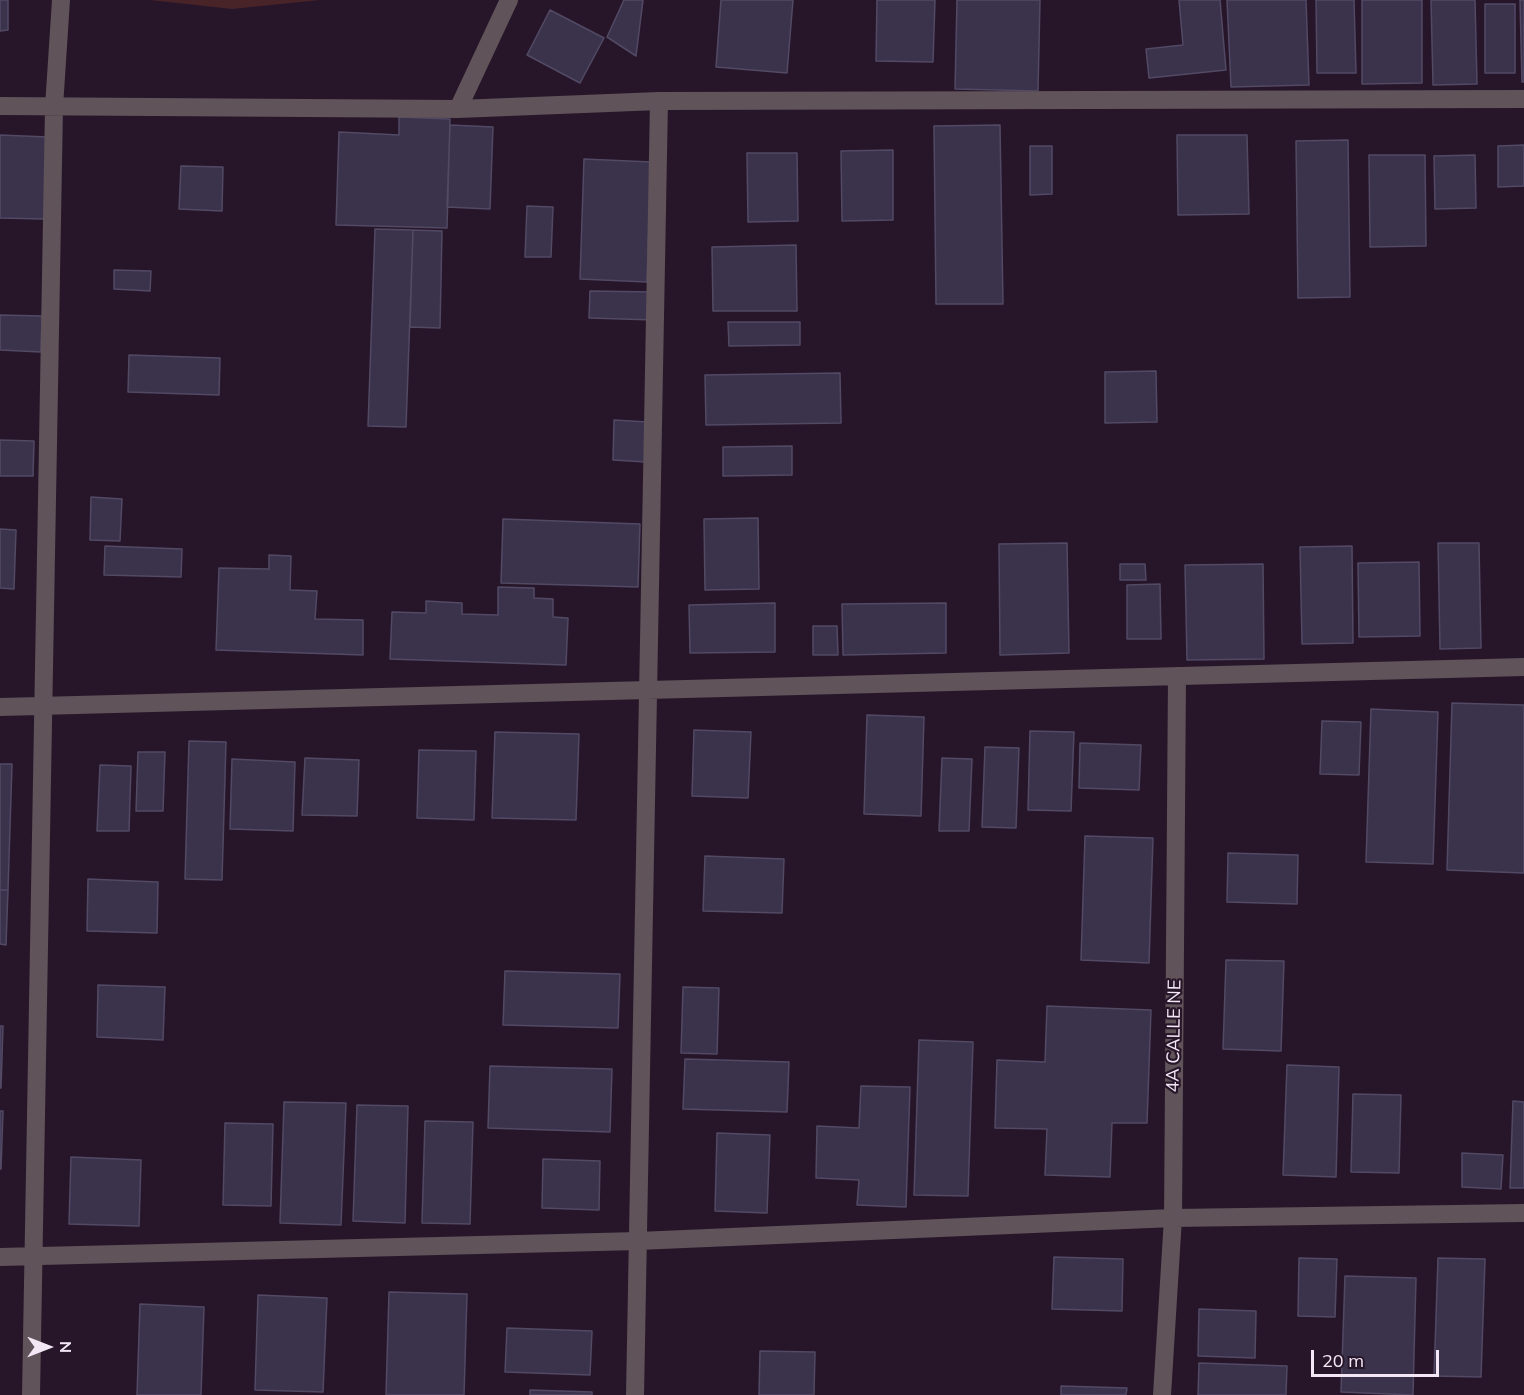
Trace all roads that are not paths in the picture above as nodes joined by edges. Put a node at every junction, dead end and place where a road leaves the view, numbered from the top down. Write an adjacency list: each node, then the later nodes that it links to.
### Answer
1 (61, 0): 6 (street)
2 (509, 0): 7 (street)
3 (1524, 99): 4 (street)
4 (659, 101): 7 (street); 10 (street)
5 (0, 106): 6 (street)
6 (54, 107): 7 (street); 11 (street)
7 (458, 109)
8 (1524, 667): 9 (street)
9 (1178, 676): 10 (street); 14 (street, 4A CALLE NE)
10 (648, 689): 11 (street); 15 (street)
11 (44, 706): 12 (street); 17 (street)
12 (0, 707)
13 (1524, 1213): 14 (street)
14 (1173, 1218): 15 (street); 20 (street, 4A CALLE NE)
15 (638, 1241): 17 (street); 19 (street)
16 (0, 1257): 17 (street)
17 (34, 1257): 18 (street)
18 (31, 1395)
19 (635, 1395)
20 (1162, 1395)

